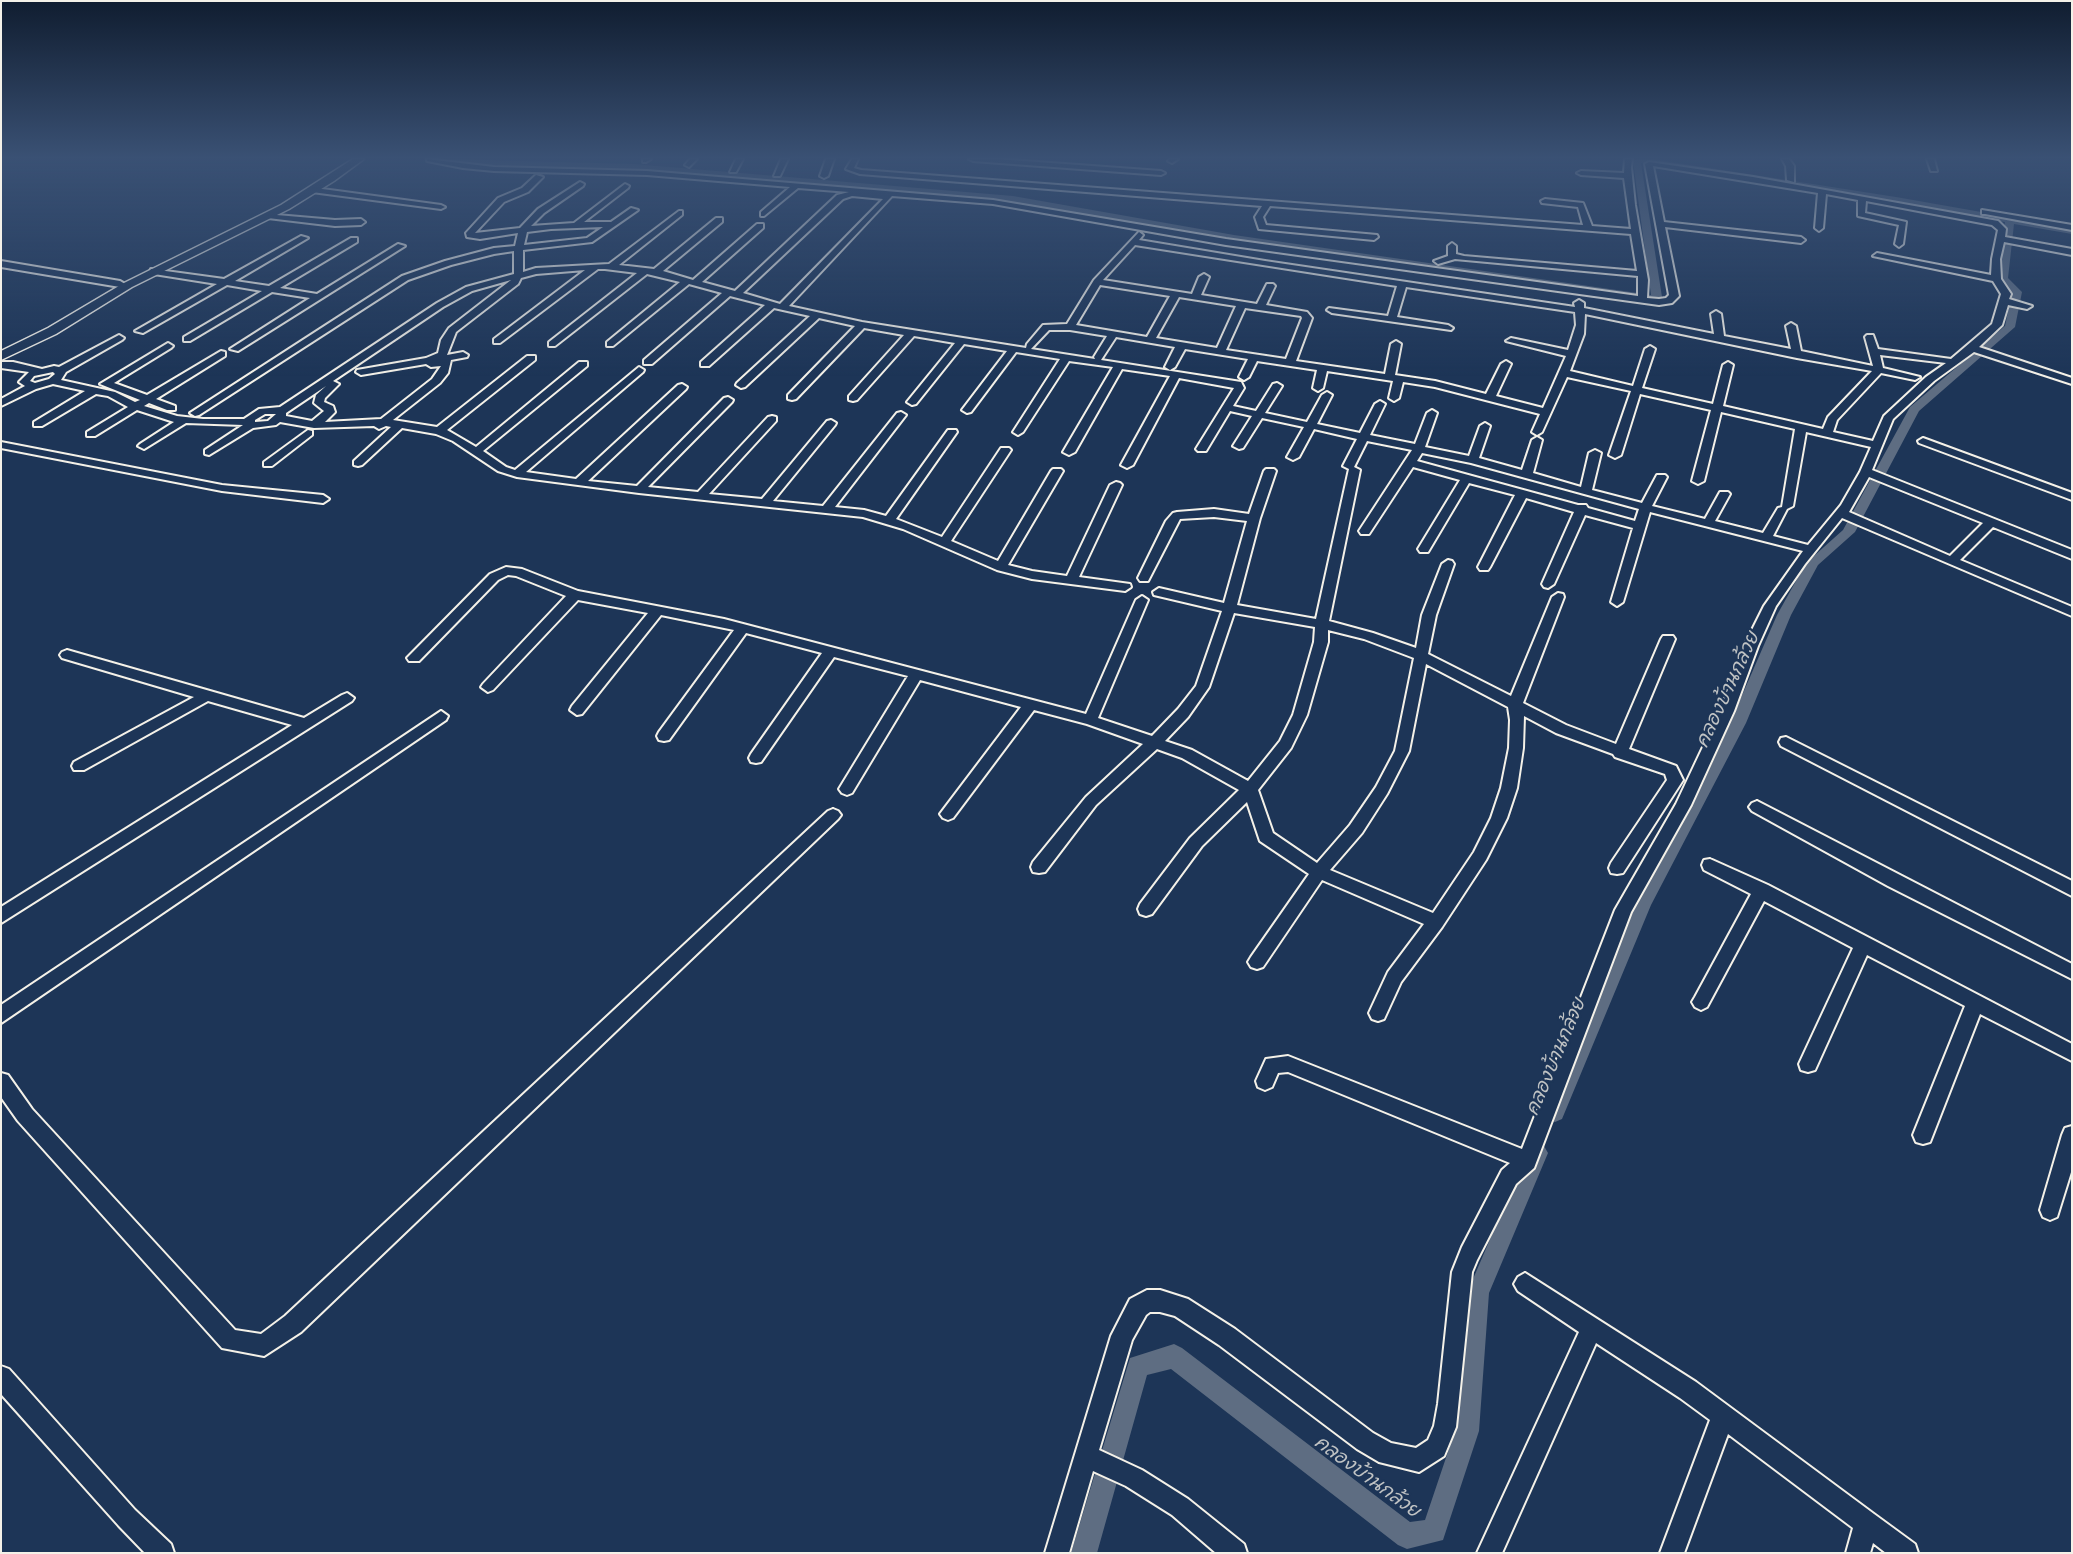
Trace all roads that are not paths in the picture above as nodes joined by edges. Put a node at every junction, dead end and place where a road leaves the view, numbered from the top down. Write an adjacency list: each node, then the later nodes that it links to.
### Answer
1 (228, 232): 49 (street)
2 (236, 232): 38 (street)
3 (471, 232): 4 (street)
4 (512, 232)
5 (523, 232): 30 (street)
6 (603, 232): 30 (street)
7 (652, 232): 37 (street)
8 (706, 232): 41 (street)
9 (753, 232): 46 (street)
10 (802, 232): 53 (street)
11 (853, 232): 61 (street)
12 (1142, 232): 26 (street)
13 (1166, 232): 58 (street)
14 (1308, 232): 21 (street)
15 (1630, 232): 16 (street)
16 (1636, 232): 42 (street)
17 (1661, 232): 58 (street)
18 (1726, 232): 24 (street)
19 (1902, 232): 27 (street)
20 (2003, 232): 25 (street)
21 (1374, 237)
22 (304, 238): 47 (street)
23 (354, 240): 52 (street)
24 (1801, 240)
25 (2003, 240): 31 (street); 45 (street)
26 (1133, 242): 36 (street); 48 (street)
27 (1899, 244)
28 (400, 246): 57 (street)
29 (1452, 246): 33 (street)
30 (519, 247): 40 (street); 156 (street)
31 (2072, 252)
32 (1877, 256): 45 (street)
33 (1454, 257): 34 (street); 42 (street)
34 (1438, 261)
35 (1, 264): 49 (street)
36 (1265, 264): 43 (street); 50 (street)
37 (602, 266): 39 (street); 40 (street); 82 (street)
38 (154, 271): 47 (street); 103 (street)
39 (645, 271): 41 (street); 86 (street)
40 (518, 272): 81 (street); 108 (street)
41 (656, 272): 46 (street)
42 (1642, 274): 58 (street)
43 (1260, 275)
44 (1204, 277): 56 (street)
45 (1996, 279): 59 (street)
46 (692, 281): 53 (street); 87 (street)
47 (224, 282): 52 (street); 74 (street)
48 (1097, 282): 54 (street); 72 (street)
49 (120, 284): 97 (street)
50 (1402, 285): 65 (street); 68 (street)
51 (1270, 286): 62 (street)
52 (271, 289): 57 (street); 79 (street)
53 (733, 293): 61 (street); 111 (street)
54 (1176, 294): 56 (street); 84 (street)
55 (1578, 295): 65 (street)
56 (1196, 296): 60 (street)
57 (319, 297): 92 (street)
58 (1643, 299): 69 (street)
59 (2006, 301): 63 (street); 94 (street)
60 (1242, 304): 62 (street); 98 (street)
61 (777, 305): 67 (street); 113 (street)
62 (1260, 306): 114 (street)
63 (2025, 306)
64 (1332, 310): 68 (street)
65 (1578, 310): 69 (street); 100 (street)
66 (1716, 314): 80 (street)
67 (818, 315): 70 (street); 136 (street)
68 (1392, 319): 73 (street)
69 (1646, 323): 80 (street)
70 (862, 325): 75 (street); 141 (street)
71 (1791, 326): 102 (street)
72 (1070, 327): 76 (street); 90 (street)
73 (1448, 328)
74 (140, 330)
75 (911, 333): 83 (street); 142 (street)
76 (1113, 334): 84 (street); 105 (street)
77 (1870, 337): 96 (street)
78 (119, 338): 127 (street)
79 (187, 339)
80 (1720, 339): 102 (street)
81 (379, 341): 109 (street); 153 (street)
82 (497, 341)
83 (961, 341): 95 (street); 147 (street)
84 (1149, 341): 91 (street)
85 (1511, 341): 100 (street)
86 (552, 344)
87 (610, 344)
88 (1396, 344): 130 (street)
89 (168, 346): 135 (street)
90 (1030, 346)
91 (1181, 346): 98 (street); 121 (street)
92 (234, 349)
93 (1650, 349): 140 (street)
94 (1973, 349): 131 (street); 180 (street)
95 (1013, 350): 104 (street); 154 (street)
96 (1874, 351): 110 (street); 122 (street)
97 (1, 352)
98 (1220, 352): 107 (street)
99 (221, 354): 145 (street)
100 (1570, 354): 126 (street)
101 (463, 355): 108 (street)
102 (1797, 355): 122 (street)
103 (1, 356)
104 (1066, 357): 118 (street); 174 (street)
105 (1099, 357)
106 (531, 358): 172 (street)
107 (1253, 358): 114 (street); 128 (street)
108 (444, 359): 125 (street); 167 (street)
109 (358, 360): 125 (street); 134 (street)
110 (1946, 360)
111 (648, 362)
112 (583, 364): 186 (street)
113 (705, 364)
114 (1290, 364): 119 (street)
115 (1506, 364): 144 (street)
116 (1, 365): 123 (street)
117 (1728, 365): 152 (street)
118 (1119, 366): 121 (street); 188 (street)
119 (1323, 368): 130 (street); 168 (street)
120 (639, 370): 199 (street)
121 (1173, 370): 183 (street); 196 (street)
122 (1879, 370): 129 (street); 176 (street)
123 (40, 371): 127 (street); 132 (street)
124 (1, 372): 132 (street)
125 (361, 372): 133 (street)
126 (1564, 373): 140 (street); 155 (street)
127 (58, 376): 132 (street); 135 (street); 139 (street)
128 (1244, 377)
129 (1915, 377)
130 (1394, 378): 143 (street); 144 (street)
131 (2072, 380)
132 (29, 382): 148 (street)
133 (337, 382): 134 (street); 170 (street)
134 (324, 383): 159 (street)
135 (105, 384): 145 (street)
136 (741, 385)
137 (1278, 386): 158 (street)
138 (682, 388): 205 (street)
139 (95, 390): 150 (street); 165 (street)
140 (1636, 391): 152 (street); 190 (street)
141 (792, 397)
142 (854, 398)
143 (1394, 398)
144 (1490, 398): 155 (street)
145 (148, 400): 150 (street); 156 (street)
146 (728, 400): 207 (street)
147 (912, 402)
148 (1, 403)
149 (1380, 404): 177 (street)
150 (137, 408): 162 (street); 175 (street)
151 (1233, 409): 158 (street)
152 (1716, 409): 171 (street); 204 (street)
153 (269, 410): 159 (street); 163 (street)
154 (967, 410)
155 (1546, 412): 200 (street)
156 (195, 413): 163 (street)
157 (1432, 413): 184 (street)
158 (1259, 414): 168 (street); 182 (street)
159 (280, 415): 166 (street); 170 (street)
160 (901, 415): 215 (street)
161 (772, 419): 211 (street)
162 (184, 420): 163 (street); 181 (street)
163 (250, 421): 166 (street); 187 (street)
164 (831, 423): 214 (street)
165 (38, 424)
166 (266, 425): 170 (street)
167 (388, 425): 170 (street); 172 (street); 193 (street)
168 (1311, 425): 177 (street); 191 (street)
169 (1485, 426): 192 (street)
170 (311, 429): 195 (street)
171 (1801, 429): 176 (street); 225 (street)
172 (439, 432): 186 (street)
173 (952, 432): 220 (street)
174 (1018, 432)
175 (91, 434)
176 (1827, 435): 180 (street)
177 (1363, 437): 184 (street); 244 (street)
178 (1924, 441): 212 (street)
179 (1, 445): 213 (street)
180 (1877, 445): 201 (street)
181 (144, 446)
182 (1239, 446)
183 (1202, 449)
184 (1419, 449): 192 (street); 194 (street)
185 (1005, 450): 226 (street)
186 (478, 451): 199 (street)
187 (209, 452)
188 (1069, 452)
189 (1595, 453): 208 (street)
190 (1615, 455)
191 (1294, 457)
192 (1473, 460): 200 (street)
193 (358, 463)
194 (1411, 463): 203 (street); 224 (street)
195 (268, 464)
196 (1127, 465)
197 (1270, 470): 219 (street)
198 (1057, 471): 232 (street)
199 (518, 474): 205 (street)
200 (1527, 474): 208 (street)
201 (1869, 474): 218 (street); 221 (street)
202 (1661, 476): 217 (street)
203 (1467, 477): 209 (street); 227 (street)
204 (1698, 481)
205 (579, 483): 207 (street)
206 (1116, 486): 235 (street)
207 (639, 490): 211 (street)
208 (1586, 491): 217 (street)
209 (1524, 492): 216 (street); 233 (street)
210 (1724, 494): 222 (street)
211 (702, 496): 214 (street)
212 (2072, 497)
213 (323, 498)
214 (766, 502): 215 (street)
215 (828, 508): 220 (street)
216 (1582, 508): 223 (street); 256 (street)
217 (1645, 508): 222 (street); 223 (street)
218 (1843, 513): 228 (street); 230 (street)
219 (1254, 518): 234 (street); 241 (street)
220 (889, 520): 226 (street)
221 (1991, 522): 229 (street); 230 (street)
222 (1708, 524): 225 (street)
223 (1640, 526): 240 (street)
224 (1365, 531)
225 (1766, 538): 228 (street)
226 (944, 542): 232 (street)
227 (1424, 548)
228 (1811, 549): 294 (street)
229 (2072, 555)
230 (1952, 561): 243 (street)
231 (1448, 564): 249 (street)
232 (1001, 567): 235 (street)
233 (1484, 567)
234 (1144, 578): 236 (street); 237 (street)
235 (1071, 580): 236 (street)
236 (1125, 587): 239 (street)
237 (1159, 592): 239 (street); 241 (street)
238 (575, 595): 242 (street); 250 (street); 252 (street)
239 (1142, 600): 259 (street)
240 (1617, 602)
241 (1230, 608): 244 (street); 262 (street)
242 (657, 611): 245 (street); 257 (street)
243 (2072, 612)
244 (1323, 624): 249 (street); 268 (street)
245 (742, 629): 247 (street); 261 (street)
246 (1668, 638): 264 (street)
247 (829, 652): 251 (street); 265 (street)
248 (67, 655): 253 (street)
249 (1420, 656): 256 (street); 275 (street)
250 (414, 658)
251 (916, 674): 255 (street); 267 (street)
252 (488, 687)
253 (206, 696): 260 (street); 266 (street)
254 (347, 698): 260 (street)
255 (1030, 705): 259 (street); 270 (street)
256 (1515, 705): 264 (street); 280 (street)
257 (577, 710)
258 (441, 716): 287 (street)
259 (1090, 720): 262 (street)
260 (305, 724): 279 (street)
261 (664, 736)
262 (1156, 741): 268 (street); 273 (street)
263 (1786, 742): 276 (street)
264 (1620, 753): 274 (street)
265 (756, 758)
266 (79, 766)
267 (847, 789)
268 (1250, 789): 275 (street); 278 (street)
269 (1757, 807): 283 (street)
270 (948, 814)
271 (833, 816): 290 (street)
272 (1710, 865): 277 (street)
273 (1039, 867)
274 (1617, 868)
275 (1319, 872): 280 (street); 282 (street)
276 (2072, 889)
277 (1762, 890): 281 (street); 284 (street)
278 (1146, 909)
279 (1, 916)
280 (1436, 922): 286 (street)
281 (1864, 943): 285 (street); 289 (street)
282 (1257, 962)
283 (2072, 972)
284 (1701, 1002)
285 (1976, 1002): 288 (street); 292 (street)
286 (1378, 1013)
287 (1, 1015)
288 (2072, 1053)
289 (1808, 1064)
290 (1, 1081)
291 (1265, 1081): 294 (street)
292 (1923, 1135)
293 (2072, 1135): 295 (street)
294 (1527, 1161): 300 (street)
295 (2050, 1210)
296 (1525, 1284): 297 (street)
297 (1592, 1328): 299 (street); 305 (street)
298 (1, 1377): 302 (street)
299 (1723, 1416): 301 (street); 306 (street)
300 (1089, 1456): 303 (street); 304 (street)
301 (1866, 1522): 307 (street); 308 (street)
302 (162, 1553)
303 (1057, 1553)
304 (1235, 1553)
305 (1489, 1553)
306 (1672, 1553)
307 (1858, 1553)
308 (1906, 1553)

